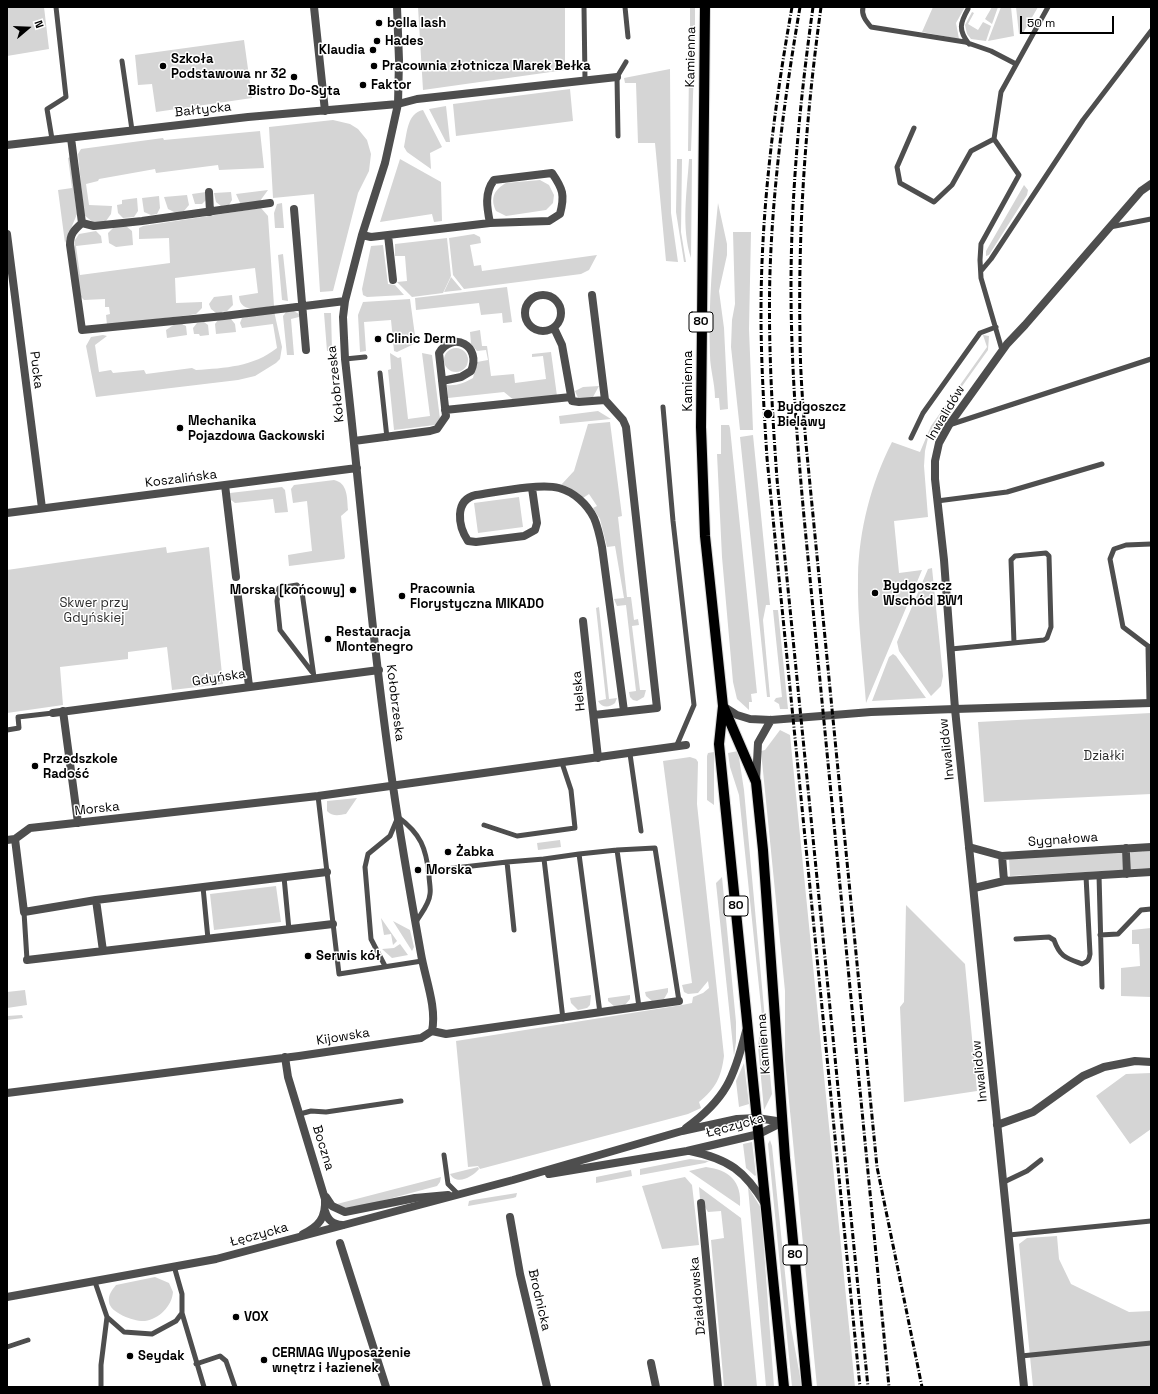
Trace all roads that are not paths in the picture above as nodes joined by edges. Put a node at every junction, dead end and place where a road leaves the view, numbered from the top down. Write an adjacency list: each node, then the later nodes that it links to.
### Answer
1 (56, 7): 25 (lane)
2 (314, 7): 19 (street)
3 (397, 7): 18 (street, Kołobrzeska)
4 (584, 7): 17 (lane)
5 (625, 7): 11 (lane)
6 (705, 7): 79 (main road, Kamienna / 80)
7 (863, 7): 12 (lane)
8 (1048, 7): 15 (lane)
9 (968, 9): 12 (lane)
10 (1151, 31): 39 (lane)
11 (628, 38)
12 (969, 44): 15 (lane)
13 (122, 61): 21 (lane)
14 (626, 62): 16 (lane)
15 (1016, 64): 24 (lane)
16 (617, 76): 17 (street, Bałtycka); 22 (lane)
17 (585, 80): 18 (street, Bałtycka)
18 (398, 104): 19 (street, Bałtycka); 37 (street, Kołobrzeska)
19 (325, 111): 21 (street, Bałtycka)
20 (914, 128): 24 (lane)
21 (132, 130): 23 (street, Bałtycka)
22 (618, 136)
23 (71, 138): 25 (street, Bałtycka); 34 (street)
24 (994, 139): 39 (lane)
25 (52, 140): 26 (street, Bałtycka)
26 (7, 146)
27 (1151, 184): 35 (street, Inwalidów)
28 (209, 192): 31 (street)
29 (270, 203): 31 (street)
30 (294, 209): 43 (street)
31 (210, 212): 34 (street)
32 (1151, 219): 35 (lane)
33 (490, 223): 33 (street); 38 (street)
34 (82, 224): 43 (street)
35 (1109, 227): 47 (street, Inwalidów)
36 (7, 234): 66 (street, Pucka)
37 (362, 235): 38 (street); 42 (street, Kołobrzeska)
38 (388, 235): 40 (street)
39 (981, 270): 44 (lane)
40 (393, 280)
41 (592, 295): 54 (street)
42 (345, 301): 43 (street); 49 (street, Kołobrzeska)
43 (302, 306): 46 (street)
44 (996, 327): 47 (lane); 59 (lane)
45 (554, 328): 45 (street); 53 (street)
46 (306, 350)
47 (1002, 350): 57 (street, Inwalidów)
48 (365, 357): 49 (lane)
49 (345, 359): 60 (street, Kołobrzeska)
50 (1151, 359): 57 (lane)
51 (380, 373): 58 (lane)
52 (442, 381): 52 (street); 56 (street)
53 (571, 397): 54 (street); 56 (street)
54 (605, 400): 82 (street)
55 (663, 407): 88 (lane)
56 (445, 410): 58 (street)
57 (950, 425): 65 (street, Inwalidów)
58 (387, 438): 60 (street)
59 (911, 438)
60 (354, 441): 62 (street, Kołobrzeska)
61 (1102, 464): 65 (lane)
62 (357, 468): 63 (street, Koszalińska); 75 (street, Kołobrzeska)
63 (226, 485): 66 (street, Koszalińska); 69 (street)
64 (532, 488): 64 (street); 82 (street)
65 (937, 501): 74 (street, Inwalidów)
66 (42, 508): 67 (street, Koszalińska)
67 (7, 512)
68 (1151, 544): 73 (lane)
69 (236, 576)
70 (237, 589): 77 (street)
71 (584, 620): 84 (street, Helska)
72 (1014, 643): 72 (lane); 74 (lane)
73 (1149, 644): 78 (lane)
74 (951, 649): 80 (street, Inwalidów)
75 (379, 670): 76 (street, Gdyńska); 93 (street, Kołobrzeska)
76 (313, 675): 76 (lane); 77 (street, Gdyńska)
77 (249, 686): 81 (street, Gdyńska)
78 (1150, 703): 80 (street)
79 (723, 706): 85 (street); 92 (main road, Kamienna / 80); 137 (main road, Kamienna / 80)
80 (956, 709): 85 (street); 100 (street, Inwalidów)
81 (62, 711): 83 (street, Gdyńska); 96 (street)
82 (624, 711): 84 (street)
83 (53, 713): 86 (lane)
84 (594, 715): 90 (street, Helska)
85 (771, 720): 92 (street)
86 (7, 730)
87 (686, 746): 88 (street, Morska)
88 (676, 747): 89 (street, Morska)
89 (630, 754): 90 (street, Morska); 98 (lane)
90 (598, 758): 91 (street, Morska)
91 (562, 763): 93 (street, Morska); 97 (lane)
92 (756, 782): 145 (main road, Kamienna / 80)
93 (393, 785): 94 (street, Morska); 95 (street, Kołobrzeska)
94 (318, 796): 96 (street, Morska); 109 (lane)
95 (398, 817): 108 (lane); 121 (street, Kołobrzeska); 131 (lane)
96 (78, 823): 99 (street, Morska)
97 (484, 825)
98 (641, 831)
99 (11, 840): 120 (street, Morska)
100 (969, 847): 105 (street, Sygnałowa); 117 (street, Inwalidów)
101 (1151, 847): 102 (street, Sygnałowa)
102 (1126, 848): 105 (street, Sygnałowa); 111 (street)
103 (617, 850): 104 (lane); 133 (lane); 134 (lane)
104 (579, 854): 106 (lane); 135 (lane)
105 (1002, 856): 115 (street)
106 (544, 859): 107 (lane); 136 (lane)
107 (507, 862): 108 (lane); 124 (lane)
108 (428, 871): 121 (lane)
109 (327, 872): 114 (street); 122 (lane)
110 (1151, 872): 111 (street)
111 (1127, 874): 112 (street)
112 (1099, 875): 113 (street); 125 (lane)
113 (1086, 876): 115 (street); 127 (lane)
114 (284, 877): 116 (street); 123 (lane)
115 (1004, 881): 117 (street)
116 (203, 887): 118 (street); 126 (lane)
117 (974, 888): 146 (street, Inwalidów)
118 (96, 900): 120 (street); 128 (street)
119 (1151, 909): 125 (lane)
120 (24, 912): 129 (lane)
121 (416, 922): 130 (street, Kołobrzeska)
122 (333, 924): 123 (street); 131 (lane)
123 (289, 930): 126 (street)
124 (514, 930)
125 (1100, 936): 132 (lane)
126 (208, 939): 128 (street)
127 (1016, 939)
128 (102, 951): 129 (street)
129 (27, 960)
130 (422, 961): 131 (lane); 138 (street, Kołobrzeska)
131 (385, 966)
132 (1102, 987)
133 (680, 1001): 134 (street)
134 (639, 1007): 135 (street)
135 (600, 1013): 136 (street)
136 (563, 1019): 138 (street)
137 (748, 1024): 144 (main road, Kamienna / 80); 147 (street)
138 (432, 1031): 139 (street, Kijowska)
139 (285, 1058): 141 (street, Kijowska); 143 (street, Boczna)
140 (1151, 1062): 146 (street)
141 (7, 1092)
142 (401, 1101): 143 (lane)
143 (300, 1114): 154 (street, Boczna)
144 (758, 1118): 145 (street, Łęczycka); 147 (street, Łęczycka); 148 (main road, Kamienna / 80)
145 (782, 1122): 148 (street, Łęczycka); 184 (main road, Kamienna / 80)
146 (997, 1125): 153 (street, Inwalidów)
147 (682, 1131): 152 (street, Łęczycka)
148 (759, 1134): 149 (street, Łęczycka); 157 (main road, Kamienna / 80)
149 (687, 1151): 152 (street, Łęczycka); 157 (street)
150 (444, 1155): 155 (lane)
151 (1041, 1160): 153 (lane)
152 (513, 1180): 155 (street, Łęczycka)
153 (1004, 1182): 162 (street, Inwalidów)
154 (325, 1194): 155 (street); 158 (street, Boczna)
155 (458, 1194): 161 (street, Łęczycka)
156 (701, 1203): 182 (street, Działdowska)
157 (766, 1206): 183 (main road, Kamienna / 80)
158 (325, 1211): 161 (street); 163 (street)
159 (510, 1217): 180 (street, Brodnicka)
160 (1151, 1221): 162 (lane)
161 (342, 1225): 163 (street, Łęczycka)
162 (1009, 1235): 173 (street, Inwalidów)
163 (301, 1236): 165 (street, Łęczycka)
164 (340, 1243): 179 (street)
165 (174, 1266): 166 (street, Łęczycka); 168 (lane)
166 (95, 1282): 167 (street, Łęczycka); 169 (lane)
167 (7, 1297)
168 (182, 1313): 169 (lane); 175 (lane)
169 (107, 1317): 176 (lane)
170 (28, 1340): 172 (lane)
171 (1151, 1343): 173 (lane)
172 (7, 1347)
173 (1021, 1356): 185 (street, Inwalidów)
174 (651, 1363): 181 (street)
175 (196, 1364): 177 (lane); 178 (lane)
176 (101, 1387)
177 (204, 1387)
178 (235, 1387)
179 (386, 1387)
180 (547, 1387)
181 (656, 1387)
182 (718, 1387)
183 (784, 1387)
184 (807, 1387)
185 (1024, 1387)

